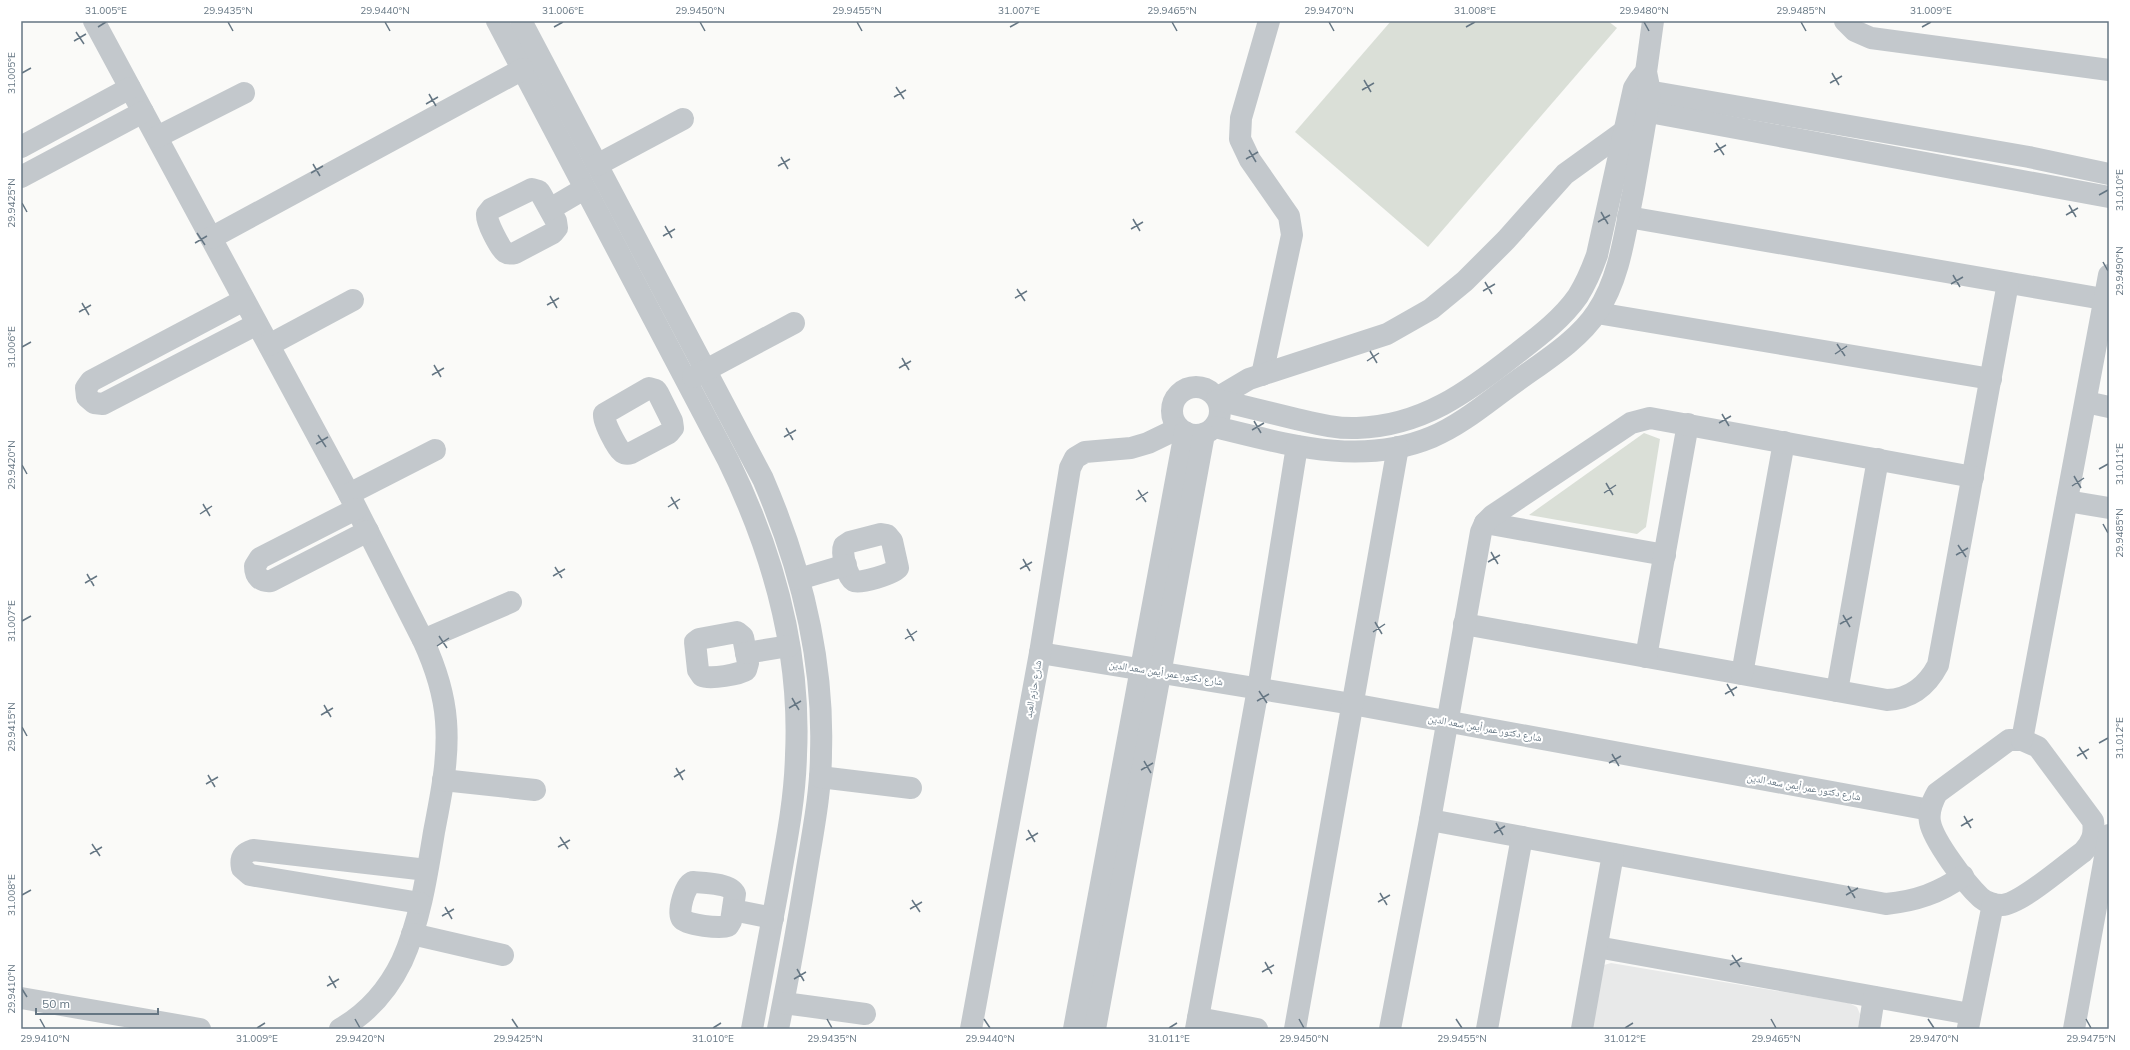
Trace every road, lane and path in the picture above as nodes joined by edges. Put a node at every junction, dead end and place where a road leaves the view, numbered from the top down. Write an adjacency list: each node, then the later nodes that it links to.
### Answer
1 (94, 21): 9 (street)
2 (497, 21): 7 (street)
3 (521, 21): 17 (street)
4 (1269, 21): 37 (street)
5 (1653, 21): 11 (street)
6 (1846, 21): 8 (street)
7 (523, 70): 21 (street); 25 (street)
8 (2109, 70)
9 (130, 88): 12 (street); 16 (street)
10 (244, 93): 15 (street)
11 (1642, 94): 14 (street); 19 (street); 22 (street); 24 (street)
12 (143, 112): 15 (street); 18 (street)
13 (683, 119): 17 (street)
14 (1626, 130): 37 (street); 41 (street)
15 (156, 137): 25 (street)
16 (26, 145): 18 (street)
17 (597, 165): 36 (street)
18 (43, 166): 20 (street)
19 (2109, 174)
20 (21, 177)
21 (584, 189): 23 (street); 40 (street)
22 (2109, 197)
23 (550, 209)
24 (1628, 217): 27 (street); 31 (street)
25 (211, 238): 28 (street)
26 (2109, 275): 30 (street)
27 (2008, 283): 30 (street); 38 (street)
28 (244, 300): 33 (street); 35 (street)
29 (353, 300): 34 (street)
30 (2107, 300): 42 (street)
31 (1597, 313): 38 (street); 49 (street)
32 (794, 323): 36 (street)
33 (257, 324): 34 (street); 39 (street)
34 (269, 345): 54 (street)
35 (133, 359): 39 (street); 39 (street)
36 (706, 370): 40 (street); 60 (street)
37 (1262, 375): 41 (street)
38 (1992, 378): 52 (street)
39 (145, 382)
40 (689, 386): 43 (street); 64 (street)
41 (1218, 399): 46 (street); 46 (street)
42 (2086, 402): 44 (street); 53 (street)
43 (666, 406)
44 (2109, 406)
45 (1688, 424): 47 (street); 56 (street); 58 (street)
46 (1196, 430): 48 (street); 66 (street, شارع حازم العبد); 68 (street)
47 (1784, 442): 51 (street); 69 (street)
48 (1297, 446): 49 (street); 70 (street)
49 (1398, 447): 72 (street)
50 (436, 450): 54 (street)
51 (1878, 459): 52 (street); 71 (street)
52 (1973, 476): 71 (street)
53 (2067, 501): 55 (street); 74 (street)
54 (353, 502): 57 (street); 57 (street)
55 (2109, 508)
56 (1486, 523): 58 (street); 62 (street)
57 (368, 531): 63 (street)
58 (1665, 555): 67 (street)
59 (846, 565): 60 (street)
60 (799, 579): 75 (street)
61 (511, 602): 63 (street)
62 (1464, 624): 67 (street); 73 (street)
63 (423, 640): 76 (street)
64 (790, 646): 65 (street); 89 (street)
65 (746, 653)
66 (1040, 653): 68 (street, شارع دكتور عمر أيمن سعد الدين); 103 (street, شارع حازم العبد)
67 (1646, 657): 69 (street)
68 (1151, 671): 70 (street, شارع دكتور عمر أيمن سعد الدين); 104 (street); 105 (street)
69 (1742, 674): 71 (street)
70 (1258, 689): 72 (street, شارع دكتور عمر أيمن سعد الدين); 98 (street)
71 (1837, 691)
72 (1352, 704): 73 (street, شارع دكتور عمر أيمن سعد الدين); 107 (street)
73 (1447, 721): 79 (street, شارع دكتور عمر أيمن سعد الدين); 80 (street)
74 (2022, 740): 79 (street); 82 (street)
75 (820, 777): 77 (street); 95 (street)
76 (443, 780): 78 (street); 84 (street)
77 (911, 788)
78 (534, 790)
79 (1930, 810): 85 (street)
80 (1430, 820): 81 (street); 108 (street)
81 (1522, 837): 83 (street); 109 (street)
82 (2105, 837): 87 (street); 112 (street)
83 (1614, 854): 85 (street); 91 (street)
84 (427, 870): 86 (street); 86 (street)
85 (1964, 876): 87 (street)
86 (420, 903): 90 (street)
87 (1993, 904): 97 (street)
88 (733, 910): 89 (street)
89 (773, 918): 101 (street)
90 (412, 934): 92 (street); 100 (street)
91 (1597, 947): 93 (street); 110 (street)
92 (503, 955)
93 (1874, 997): 97 (street); 111 (street)
94 (21, 998): 99 (street)
95 (784, 1003): 96 (street); 102 (street)
96 (865, 1014)
97 (1969, 1022)
98 (1197, 1024): 106 (street)
99 (200, 1029)
100 (340, 1029)
101 (752, 1029)
102 (778, 1029)
103 (971, 1029)
104 (1074, 1029)
105 (1095, 1029)
106 (1257, 1029)
107 (1294, 1029)
108 (1390, 1029)
109 (1487, 1029)
110 (1582, 1029)
111 (1869, 1029)
112 (2074, 1029)

